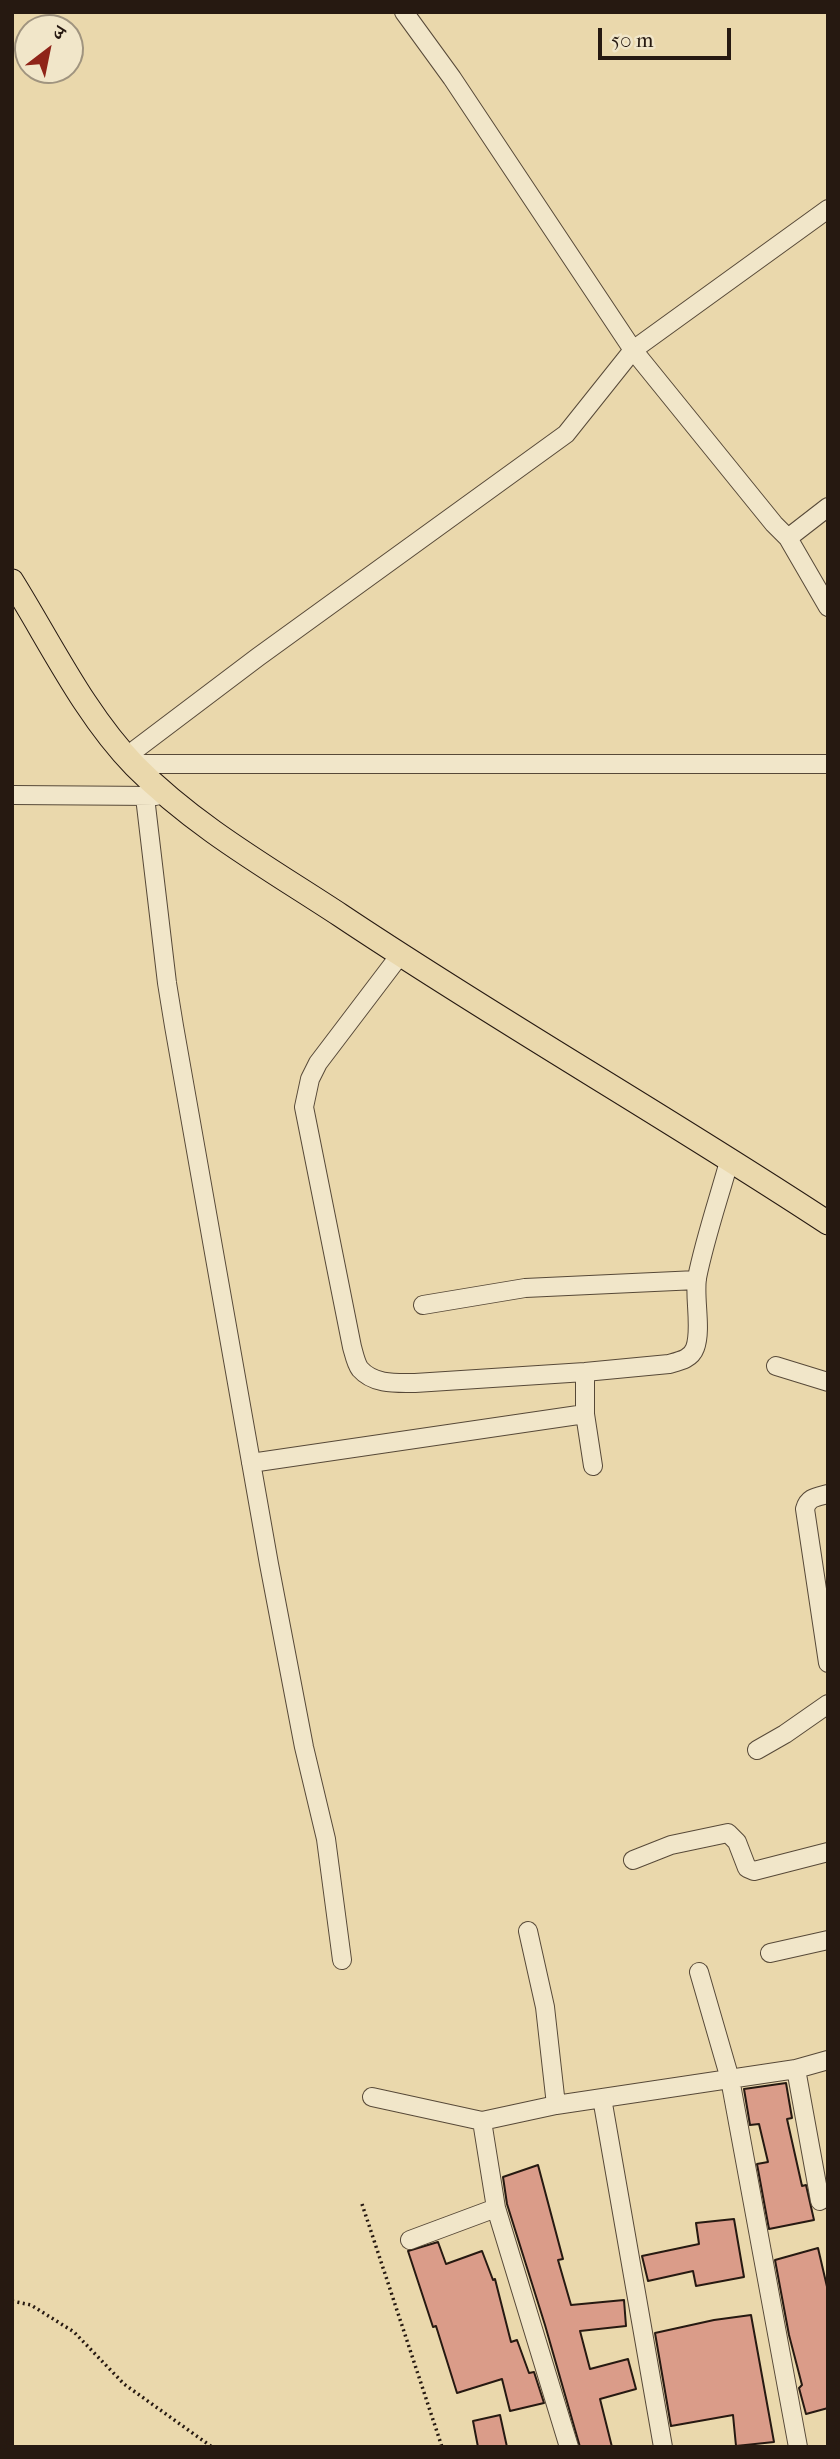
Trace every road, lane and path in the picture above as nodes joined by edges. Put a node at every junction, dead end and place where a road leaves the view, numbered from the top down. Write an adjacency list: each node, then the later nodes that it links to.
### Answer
1 (404, 12): 3 (street)
2 (828, 209): 3 (street)
3 (633, 350): 5 (street); 8 (street)
4 (828, 507): 5 (street)
5 (788, 538): 7 (street)
6 (12, 581): 8 (main road)
7 (828, 607)
8 (130, 760): 9 (street); 11 (main road)
9 (828, 764)
10 (12, 795): 11 (street)
11 (156, 796): 12 (main road); 21 (street)
12 (400, 955): 13 (main road); 18 (street)
13 (730, 1158): 14 (main road); 15 (street)
14 (828, 1223)
15 (697, 1280): 16 (street); 18 (street)
16 (422, 1305)
17 (776, 1366): 19 (street)
18 (585, 1372): 20 (street)
19 (828, 1382)
20 (585, 1415): 21 (street); 22 (street)
21 (251, 1463): 33 (street)
22 (593, 1466)
23 (828, 1494): 24 (street)
24 (820, 1560): 25 (street)
25 (828, 1662)
26 (828, 1704): 27 (street)
27 (757, 1750)
28 (828, 1852): 29 (street)
29 (633, 1860)
30 (528, 1931): 40 (street)
31 (828, 1940): 32 (street)
32 (770, 1953)
33 (342, 1960)
34 (699, 1972): 37 (street)
35 (828, 2060): 36 (street)
36 (796, 2069): 37 (street); 42 (street)
37 (730, 2079): 39 (street); 51 (street)
38 (372, 2096): 41 (street)
39 (602, 2098): 40 (street); 50 (street)
40 (556, 2105): 41 (street)
41 (482, 2121): 44 (street)
42 (820, 2201)
43 (362, 2204): 48 (path)
44 (496, 2207): 45 (street); 49 (street)
45 (410, 2240)
46 (12, 2301): 47 (path)
47 (212, 2447)
48 (442, 2447)
49 (569, 2447)
50 (663, 2447)
51 (798, 2447)

